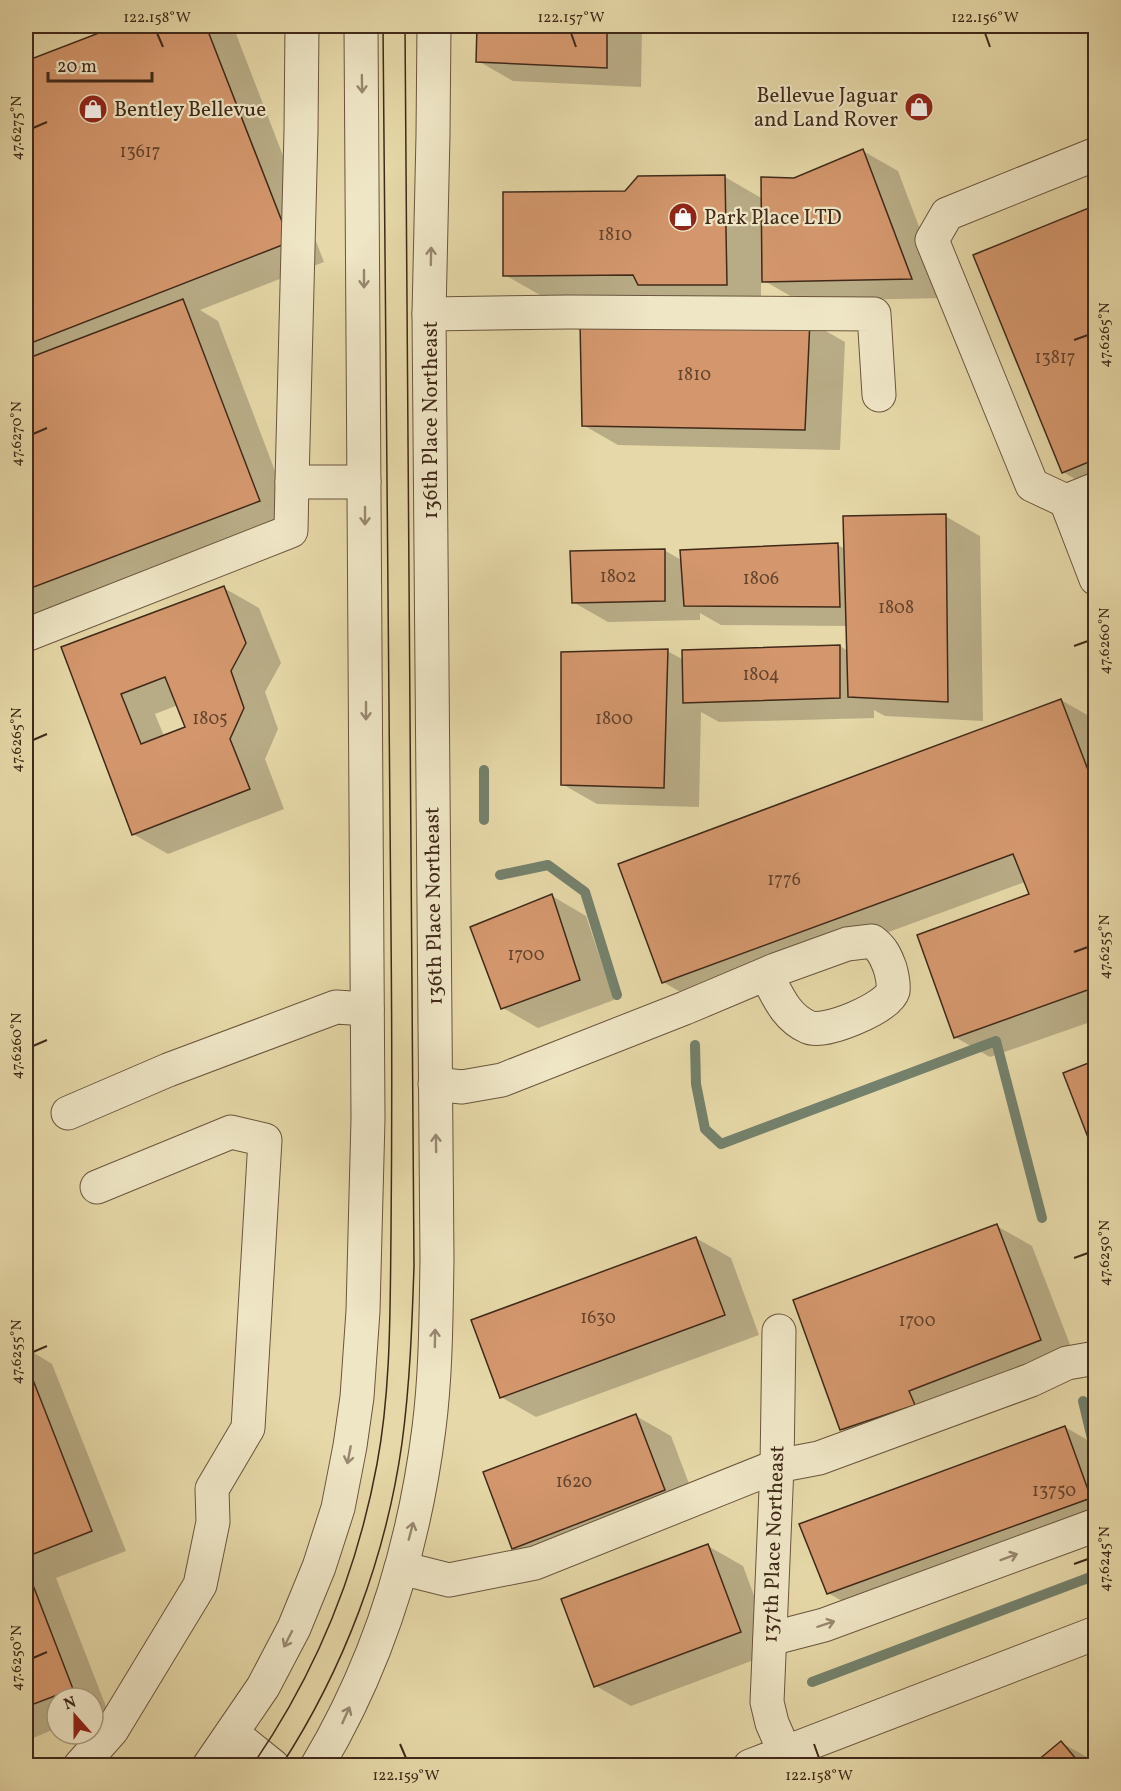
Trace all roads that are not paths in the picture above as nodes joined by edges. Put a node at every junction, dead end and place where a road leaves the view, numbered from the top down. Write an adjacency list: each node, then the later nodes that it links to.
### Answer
1 (302, 26): 7 (street)
2 (361, 26): 8 (street, one-way to 8)
3 (434, 26): 5 (street, 136th Place Northeast, one-way to 3)
4 (1095, 154): 10 (street)
5 (429, 314): 6 (street); 15 (street, 136th Place Northeast)
6 (879, 395)
7 (292, 482): 8 (street); 12 (street)
8 (364, 482): 14 (street, one-way to 14)
9 (1095, 489): 10 (street)
10 (1066, 501): 11 (street)
11 (1095, 579)
12 (26, 635)
13 (766, 974): 15 (street)
14 (367, 1010): 16 (street); 25 (street, one-way to 25)
15 (435, 1084): 22 (street, 136th Place Northeast, one-way to 15)
16 (68, 1113)
17 (97, 1186): 27 (street)
18 (779, 1331): 20 (street, 137th Place Northeast)
19 (1095, 1358): 20 (street)
20 (777, 1466): 22 (street); 24 (street, 137th Place Northeast)
21 (1095, 1526): 24 (street, one-way to 21)
22 (401, 1568): 30 (street, 136th Place Northeast, one-way to 22)
23 (1095, 1632): 26 (street)
24 (770, 1639): 26 (street, 137th Place Northeast)
25 (232, 1733): 28 (street); 29 (street)
26 (785, 1753): 31 (street)
27 (80, 1766)
28 (209, 1766)
29 (273, 1766)
30 (317, 1766)
31 (750, 1766)

